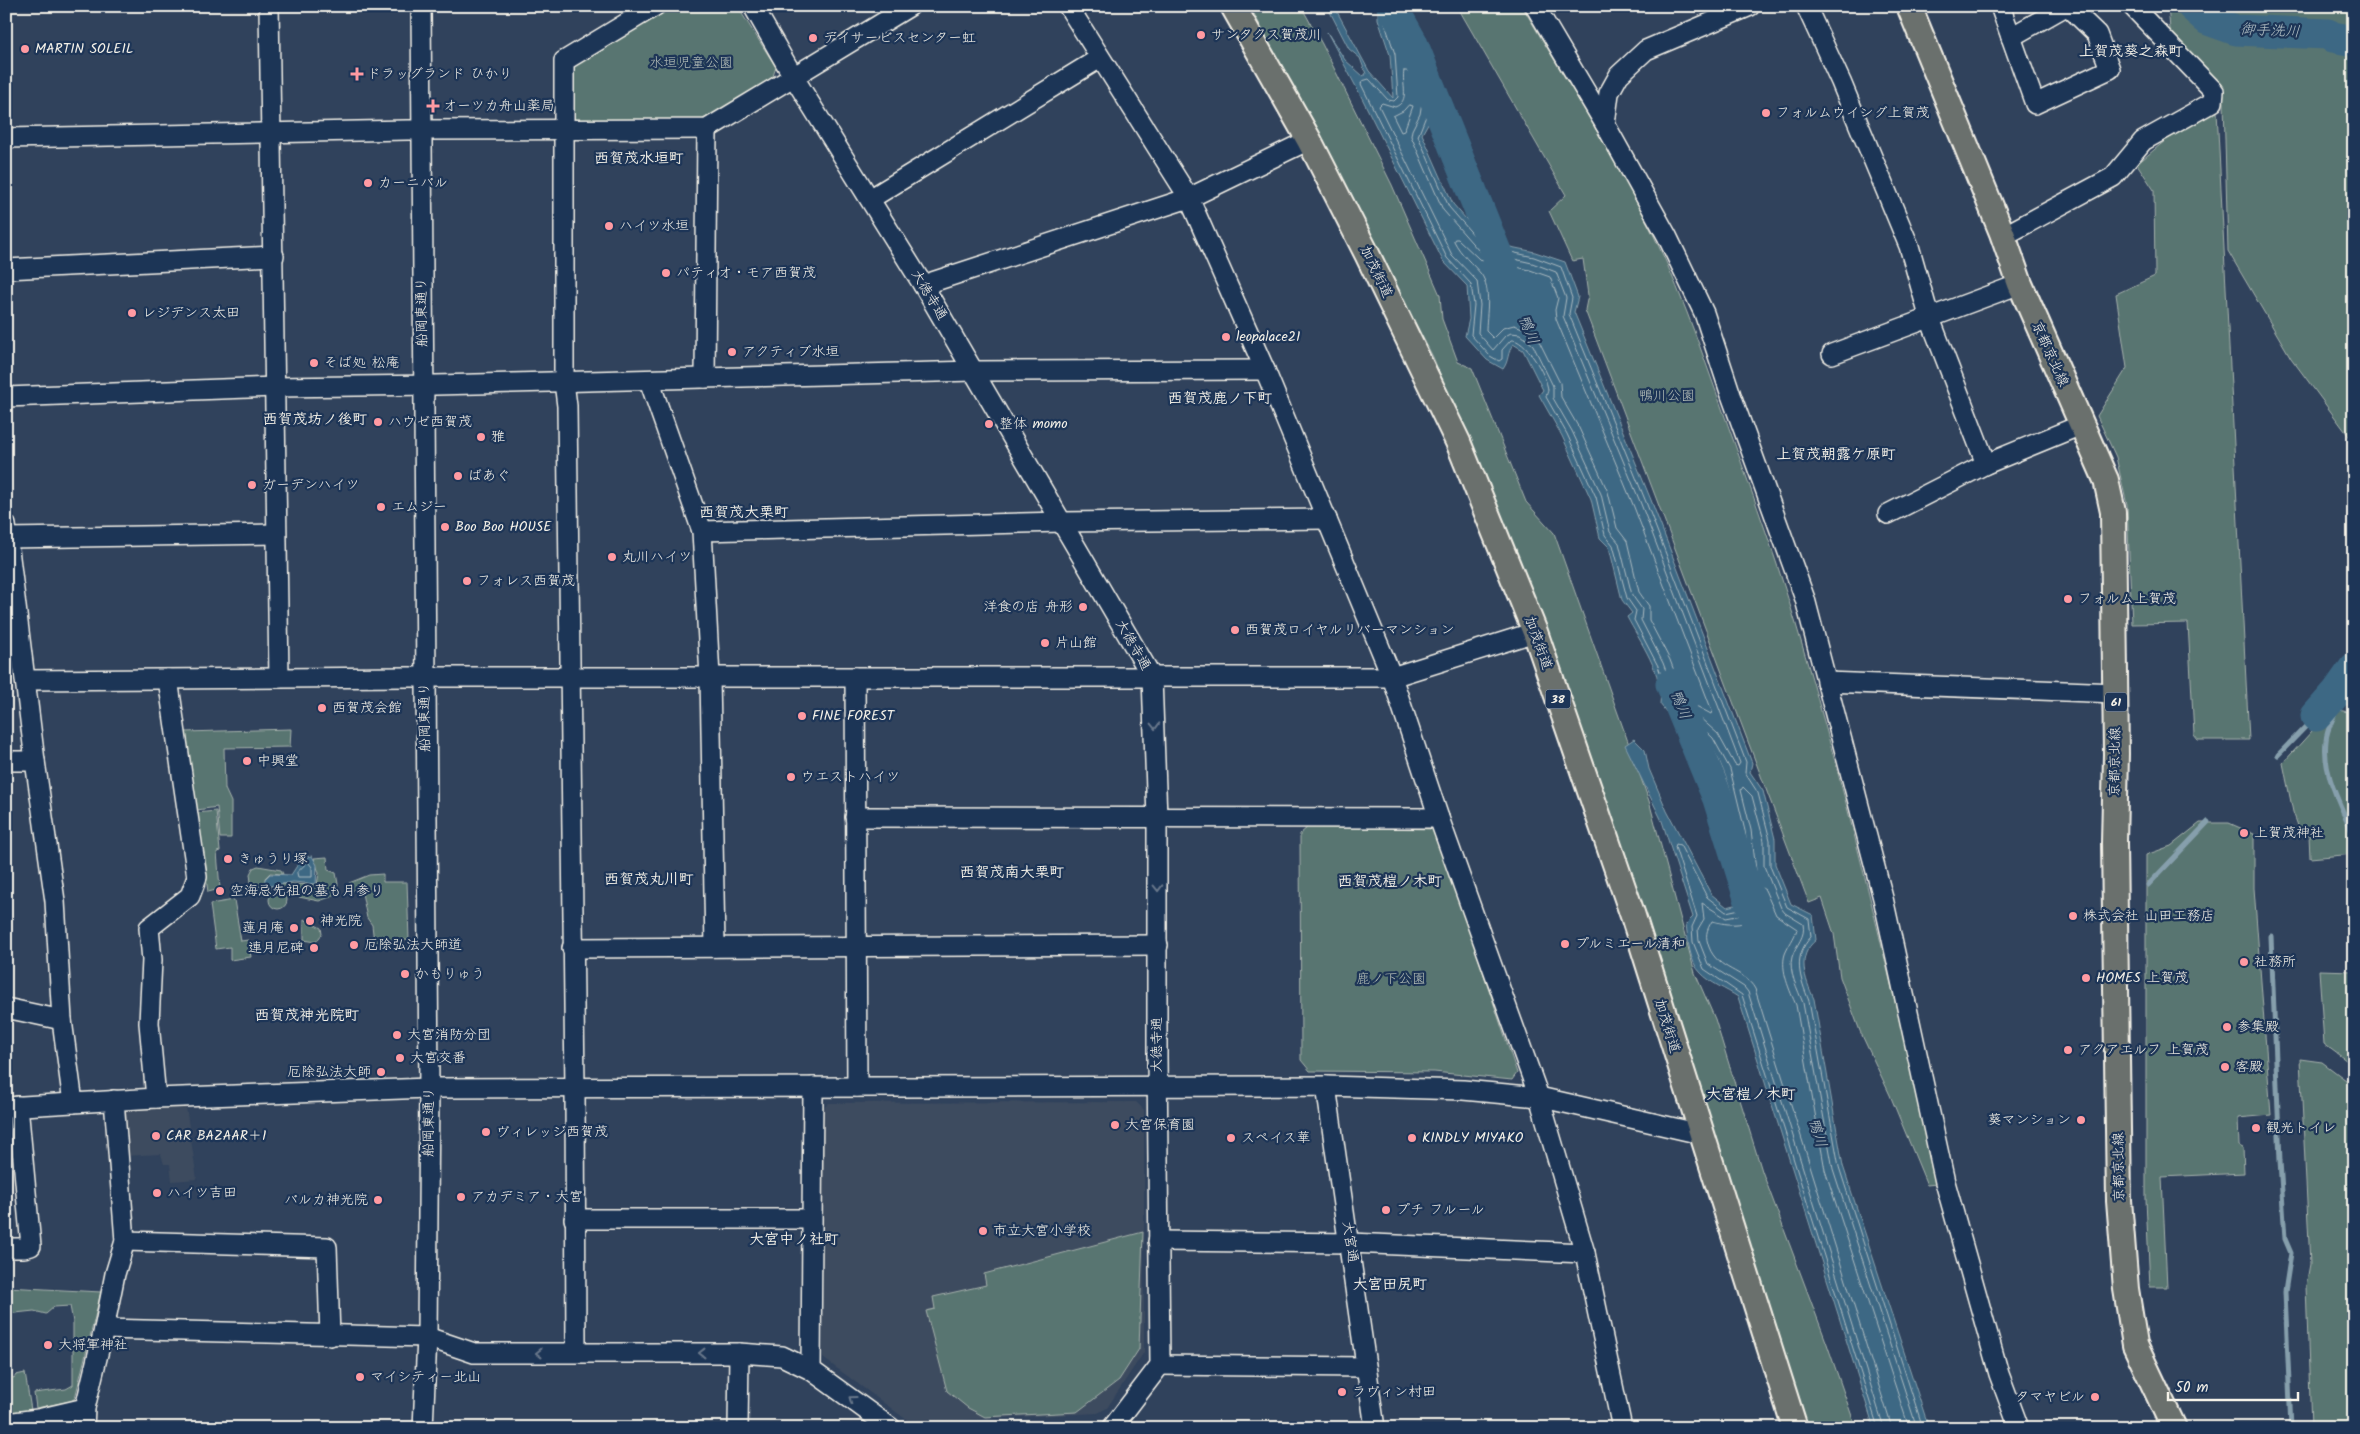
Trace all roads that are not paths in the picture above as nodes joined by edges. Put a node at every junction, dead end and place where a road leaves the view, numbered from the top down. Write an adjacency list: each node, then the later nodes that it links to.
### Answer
1 (269, 6): 22 (street)
2 (420, 6): 21 (street, 船岡東通り)
3 (655, 6): 20 (street)
4 (752, 6): 17 (street, 大徳寺通)
5 (910, 6): 17 (street)
6 (1068, 6): 16 (street)
7 (1233, 6): 24 (main road, 加茂街道 / 38)
8 (1535, 6): 18 (street)
9 (1750, 6): 18 (street)
10 (1806, 6): 32 (street)
11 (2000, 6): 15 (street)
12 (2067, 6): 15 (street); 15 (street)
13 (2132, 6): 27 (street)
14 (1912, 7): 27 (main road, 京都京北線 / 61)
15 (2011, 37)
16 (1100, 58): 25 (street); 26 (street)
17 (793, 76): 19 (street); 26 (street, 大徳寺通)
18 (1605, 124): 60 (street)
19 (706, 129): 20 (street); 36 (street)
20 (565, 130): 21 (street); 38 (street)
21 (420, 131): 22 (street); 39 (street, 船岡東通り)
22 (270, 133): 23 (street); 28 (street)
23 (6, 138)
24 (1309, 140): 25 (street); 50 (main road, 加茂街道 / 38)
25 (1189, 198): 31 (street); 34 (street)
26 (870, 199): 31 (street, 大徳寺通)
27 (2002, 233): 30 (main road, 京都京北線 / 61)
28 (274, 256): 29 (street); 40 (street)
29 (6, 270)
30 (2020, 284): 32 (street); 42 (main road, 京都京北線 / 61)
31 (924, 285): 35 (street, 大徳寺通)
32 (1929, 316): 33 (street); 43 (street)
33 (1832, 354)
34 (1265, 370): 35 (street); 45 (street)
35 (974, 371): 36 (street); 46 (street, 大徳寺通)
36 (705, 378): 37 (street)
37 (649, 380): 38 (street); 47 (street)
38 (564, 382): 39 (street); 52 (street)
39 (423, 385): 40 (street); 51 (street, 船岡東通り)
40 (275, 387): 41 (street); 49 (street)
41 (6, 397)
42 (2081, 425): 43 (street); 61 (main road, 京都京北線 / 61)
43 (1986, 464): 44 (street)
44 (1888, 514)
45 (1327, 519): 46 (street); 56 (street)
46 (1063, 522): 47 (street); 55 (street, 大徳寺通)
47 (702, 531): 53 (street)
48 (7, 534): 49 (street); 59 (street)
49 (276, 534): 57 (street)
50 (1535, 632): 56 (street); 84 (main road, 加茂街道 / 38)
51 (425, 677): 52 (street); 57 (street); 77 (street, 船岡東通り)
52 (569, 677): 53 (street); 69 (street)
53 (710, 677): 54 (street); 70 (street)
54 (855, 677): 55 (street); 64 (street)
55 (1152, 677): 56 (street); 65 (street, 大徳寺通, one-way to 65)
56 (1392, 677): 66 (street)
57 (279, 678): 58 (street)
58 (168, 679): 59 (street); 80 (street)
59 (26, 680): 63 (street)
60 (1826, 682): 61 (street); 111 (street)
61 (2116, 693): 112 (main road, 京都京北線 / 61)
62 (6, 760): 63 (street)
63 (35, 760): 72 (street)
64 (856, 817): 65 (street); 68 (street)
65 (1157, 818): 66 (street); 67 (street, 大徳寺通, one-way to 67)
66 (1439, 818): 79 (street)
67 (1158, 945): 68 (street); 73 (street, 大徳寺通)
68 (856, 947): 70 (street); 76 (street)
69 (572, 948): 70 (street); 78 (street)
70 (715, 948)
71 (6, 1008): 72 (street)
72 (62, 1020): 82 (street)
73 (1157, 1085): 74 (street); 76 (street); 87 (street, 大徳寺通)
74 (1326, 1086): 79 (street); 89 (street, 大宮通)
75 (813, 1087): 76 (street); 78 (street); 86 (street)
76 (857, 1087)
77 (429, 1088): 78 (street); 80 (street); 94 (street, 船岡東通り)
78 (575, 1088): 85 (street)
79 (1539, 1097): 84 (street); 91 (street)
80 (156, 1098): 81 (street)
81 (114, 1100): 82 (street); 88 (street)
82 (73, 1103): 83 (street)
83 (12, 1107): 90 (street)
84 (1700, 1134): 110 (main road, 加茂街道 / 38)
85 (574, 1219): 86 (street); 95 (street)
86 (811, 1219): 99 (street)
87 (1158, 1240): 89 (street); 97 (street, 大徳寺通)
88 (125, 1241): 92 (street); 93 (street)
89 (1350, 1243): 91 (street); 98 (street, 大宮通)
90 (6, 1248)
91 (1585, 1253): 109 (street)
92 (104, 1329): 93 (street); 100 (street)
93 (330, 1336): 94 (street)
94 (427, 1338): 95 (street, one-way to 94); 104 (street, 船岡東通り)
95 (576, 1352): 96 (street, one-way to 95)
96 (739, 1353): 99 (street); 105 (street)
97 (1160, 1365): 98 (street); 102 (street)
98 (1366, 1366): 108 (street, 大宮通)
99 (811, 1370): 106 (street, one-way to 99)
100 (85, 1408): 101 (street); 103 (street)
101 (6, 1423)
102 (1112, 1427): 107 (street)
103 (84, 1428)
104 (423, 1428)
105 (738, 1428)
106 (891, 1428)
107 (1102, 1428)
108 (1375, 1428)
109 (1622, 1428)
110 (1795, 1428)
111 (2018, 1428)
112 (2174, 1428)

